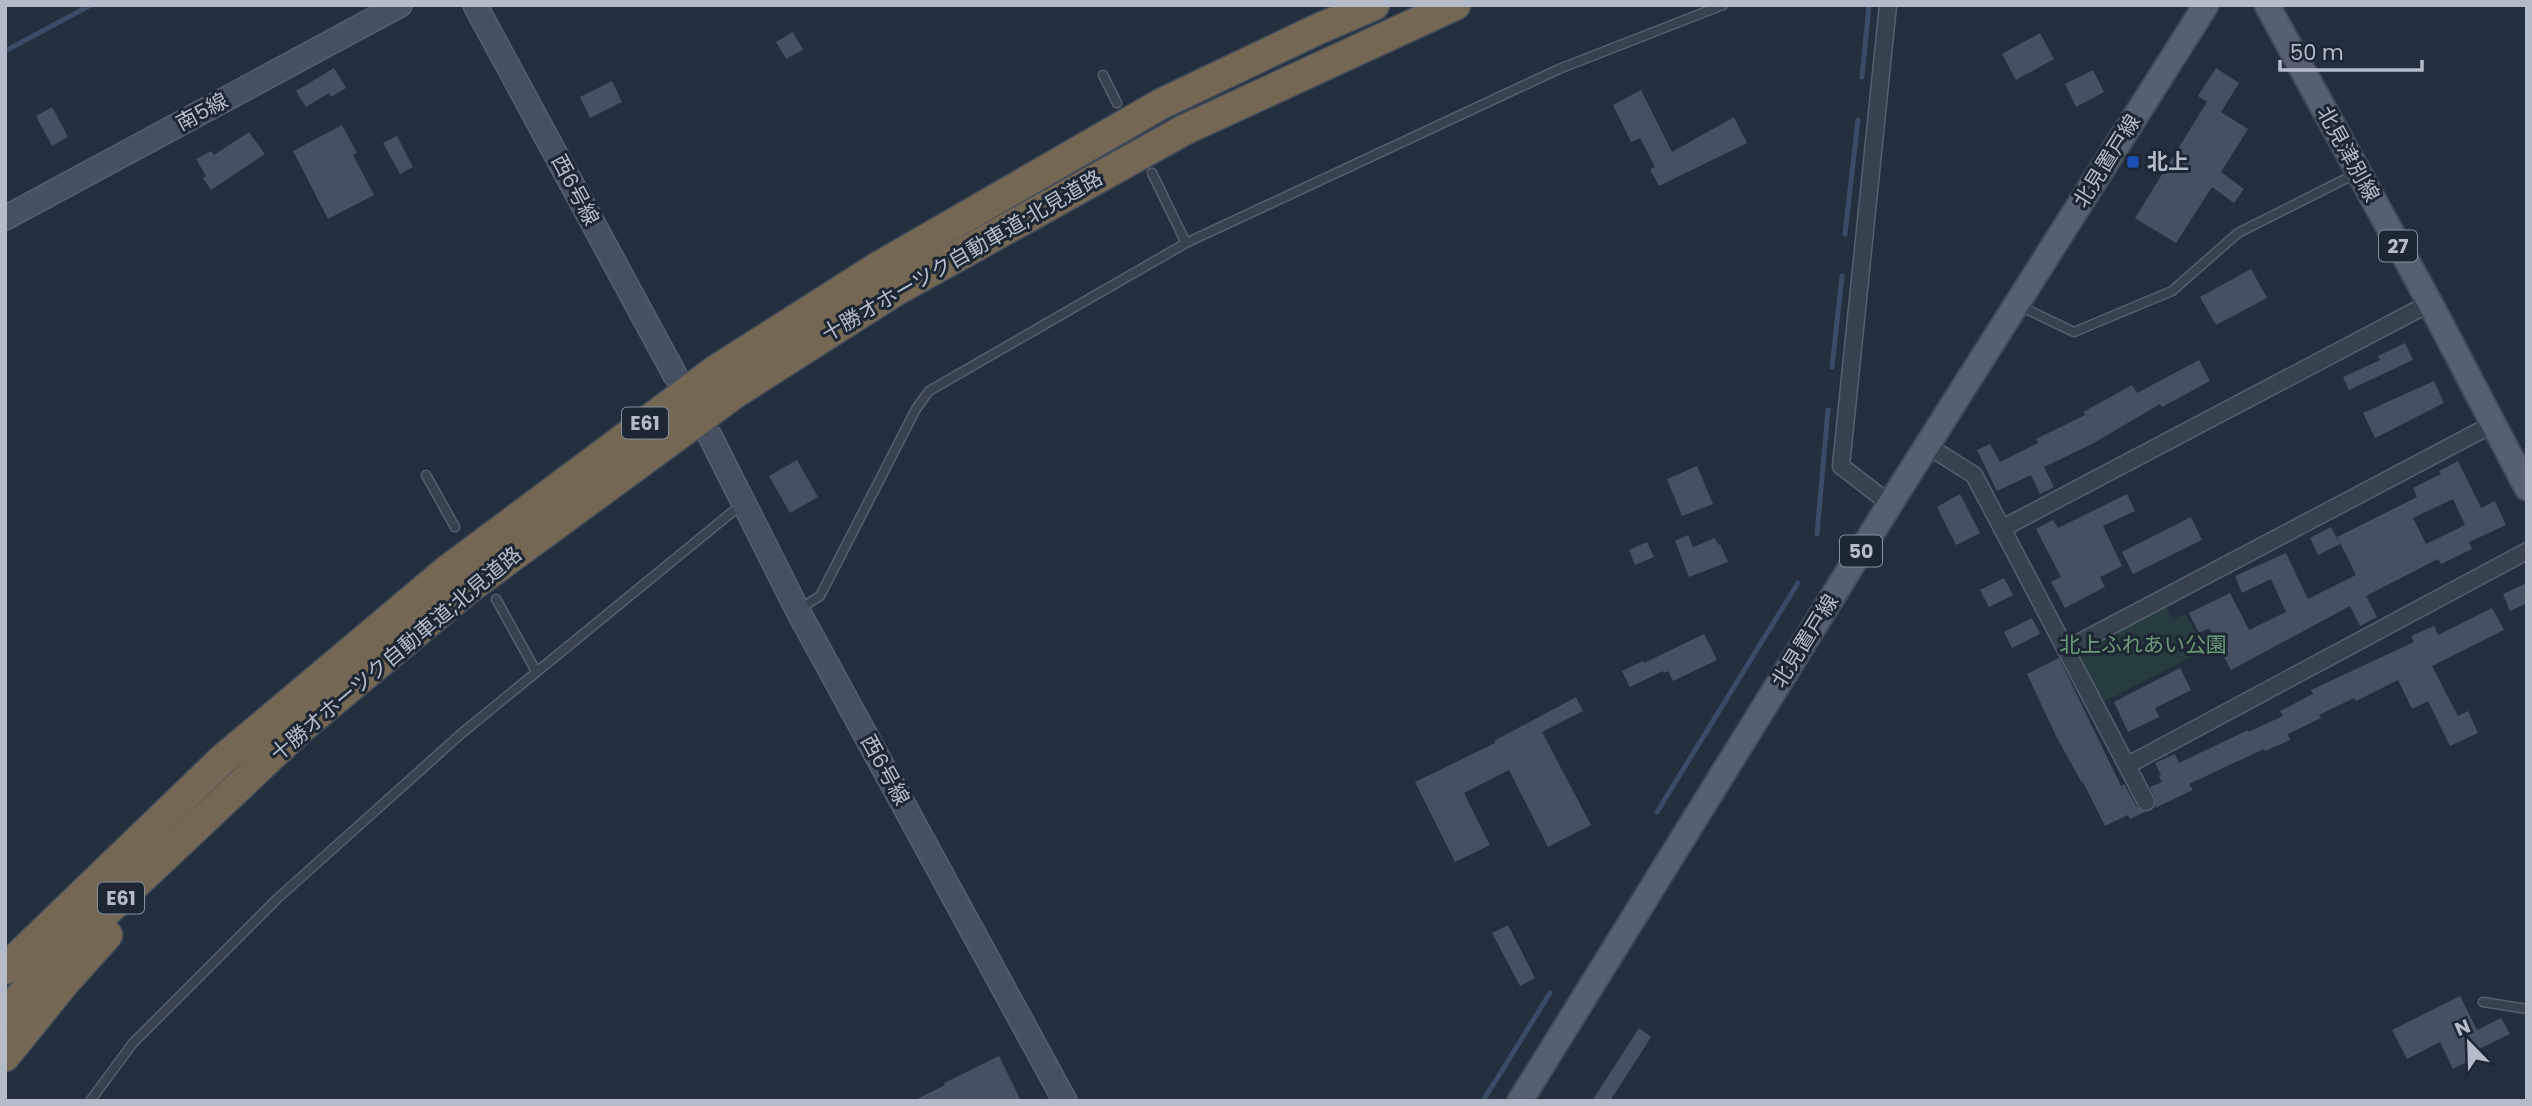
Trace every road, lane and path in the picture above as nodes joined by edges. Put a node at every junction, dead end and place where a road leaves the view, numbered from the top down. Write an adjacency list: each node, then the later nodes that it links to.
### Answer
1 (400, 5): 13 (street, 南5線)
2 (475, 5): 17 (street, 西6号線)
3 (1374, 5): 35 (highway, 十勝オホーツク自動車道;北見道路 / E61)
4 (1455, 5): 33 (highway, 十勝オホーツク自動車道;北見道路 / E61)
5 (1723, 5): 14 (lane)
6 (1888, 5): 24 (street)
7 (2206, 5): 16 (main road, 北見置戸線 / 50)
8 (2267, 5): 11 (main road, 北見津別線 / 27)
9 (1103, 75): 10 (lane)
10 (1117, 103)
11 (2358, 172): 15 (main road, 北見津別線 / 27); 16 (lane)
12 (1152, 173): 14 (lane)
13 (5, 218)
14 (1186, 243): 29 (lane)
15 (2430, 303): 18 (main road, 北見津別線 / 27); 26 (street)
16 (2017, 304): 20 (main road, 北見置戸線 / 50)
17 (674, 375)
18 (2493, 424): 22 (main road, 北見津別線 / 27); 30 (street)
19 (710, 436): 23 (street, 西6号線)
20 (1928, 446): 24 (main road, 北見置戸線 / 50); 26 (street)
21 (426, 475): 25 (lane)
22 (2527, 488)
23 (743, 503): 29 (street, 西6号線); 31 (lane)
24 (1890, 504): 42 (main road, 北見置戸線 / 50)
25 (455, 527)
26 (2003, 528): 30 (street)
27 (2527, 551): 32 (street)
28 (496, 599): 31 (lane)
29 (798, 611): 41 (street, 西6号線)
30 (2067, 649): 32 (street)
31 (536, 671): 40 (lane)
32 (2128, 765): 34 (street)
33 (240, 785): 38 (highway, 十勝オホーツク自動車道;北見道路 / E61); 39 (highway)
34 (2146, 802)
35 (5, 969)
36 (2483, 1002): 37 (lane)
37 (2527, 1009)
38 (5, 1014)
39 (5, 1056)
40 (90, 1101)
41 (1065, 1101)
42 (1520, 1101)

